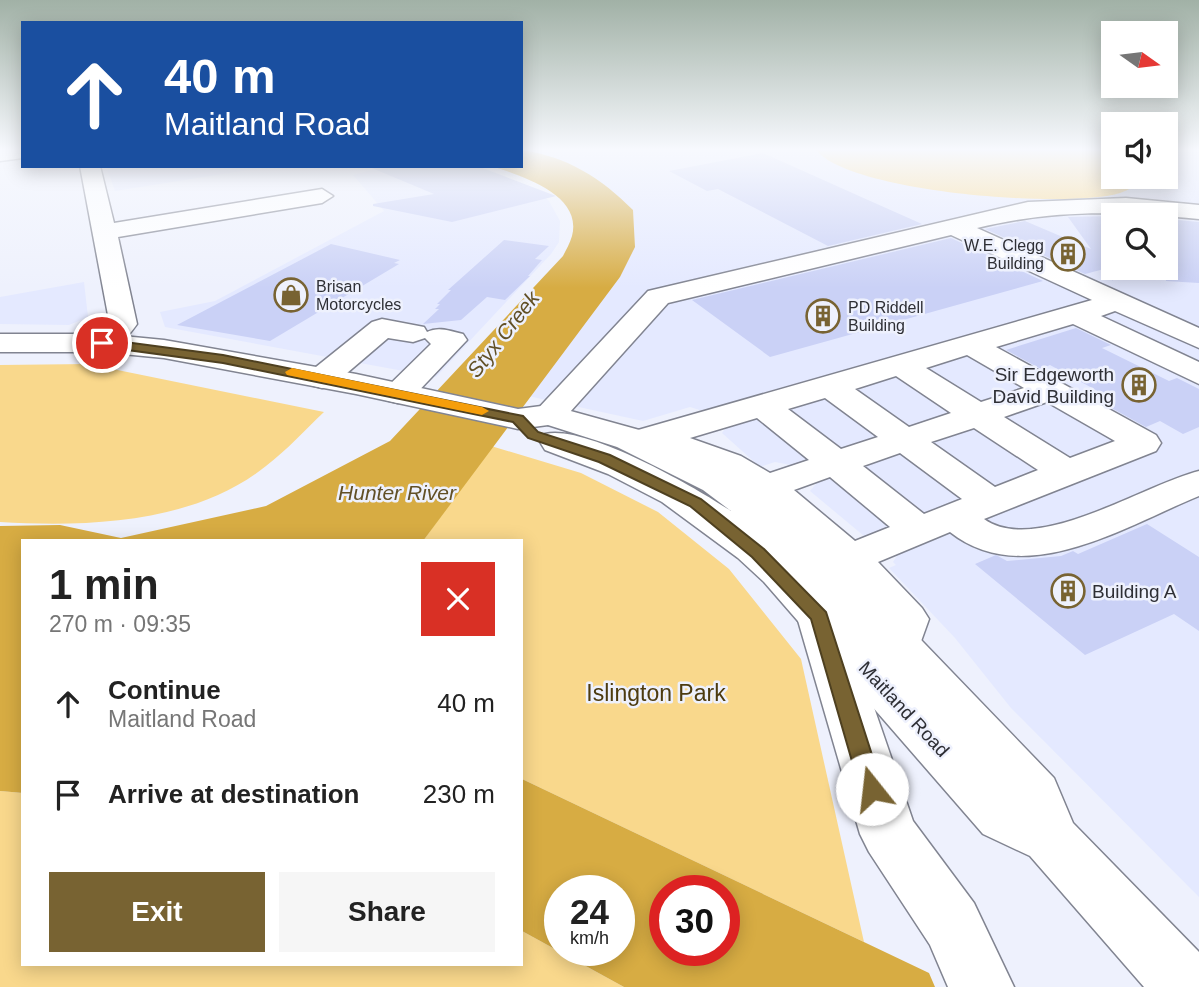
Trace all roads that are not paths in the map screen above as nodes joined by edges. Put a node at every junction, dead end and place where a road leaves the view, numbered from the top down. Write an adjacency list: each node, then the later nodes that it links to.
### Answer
1 (97, 196): 7 (main road)
2 (321, 196): 7 (main road)
3 (1101, 206): 6 (main road)
4 (1178, 210): 5 (main road)
5 (1199, 212)
6 (954, 227): 8 (main road); 22 (main road)
7 (105, 232): 12 (main road)
8 (1117, 302): 9 (main road); 10 (main road)
9 (1075, 314): 13 (main road); 15 (main road)
10 (1199, 340)
11 (0, 343): 12 (main road, Maitland Road)
12 (102, 343): 16 (main road, Maitland Road)
13 (971, 345): 14 (main road); 18 (main road)
14 (902, 366): 17 (main road); 21 (main road)
15 (1199, 374)
16 (322, 378): 19 (main road, Maitland Road); 19 (main road)
17 (831, 387): 20 (main road); 24 (main road)
18 (1051, 390): 21 (main road); 26 (main road)
19 (413, 396): 22 (main road, Maitland Road)
20 (765, 407): 23 (main road); 25 (main road)
21 (980, 415): 24 (main road); 26 (main road)
22 (533, 417): 23 (main road, Maitland Road); 32 (main road, Maitland Road)
23 (640, 439): 33 (main road, Maitland Road)
24 (905, 440): 25 (main road); 29 (main road)
25 (836, 463): 27 (main road); 30 (main road)
26 (1067, 473): 29 (main road)
27 (780, 482)
28 (1199, 482): 30 (main road)
29 (991, 502): 30 (main road)
30 (937, 523): 31 (main road)
31 (868, 551)
32 (820, 617): 33 (main road, Maitland Road); 34 (main road)
33 (1050, 838): 35 (main road, Maitland Road)
34 (981, 987)
35 (1187, 987)

